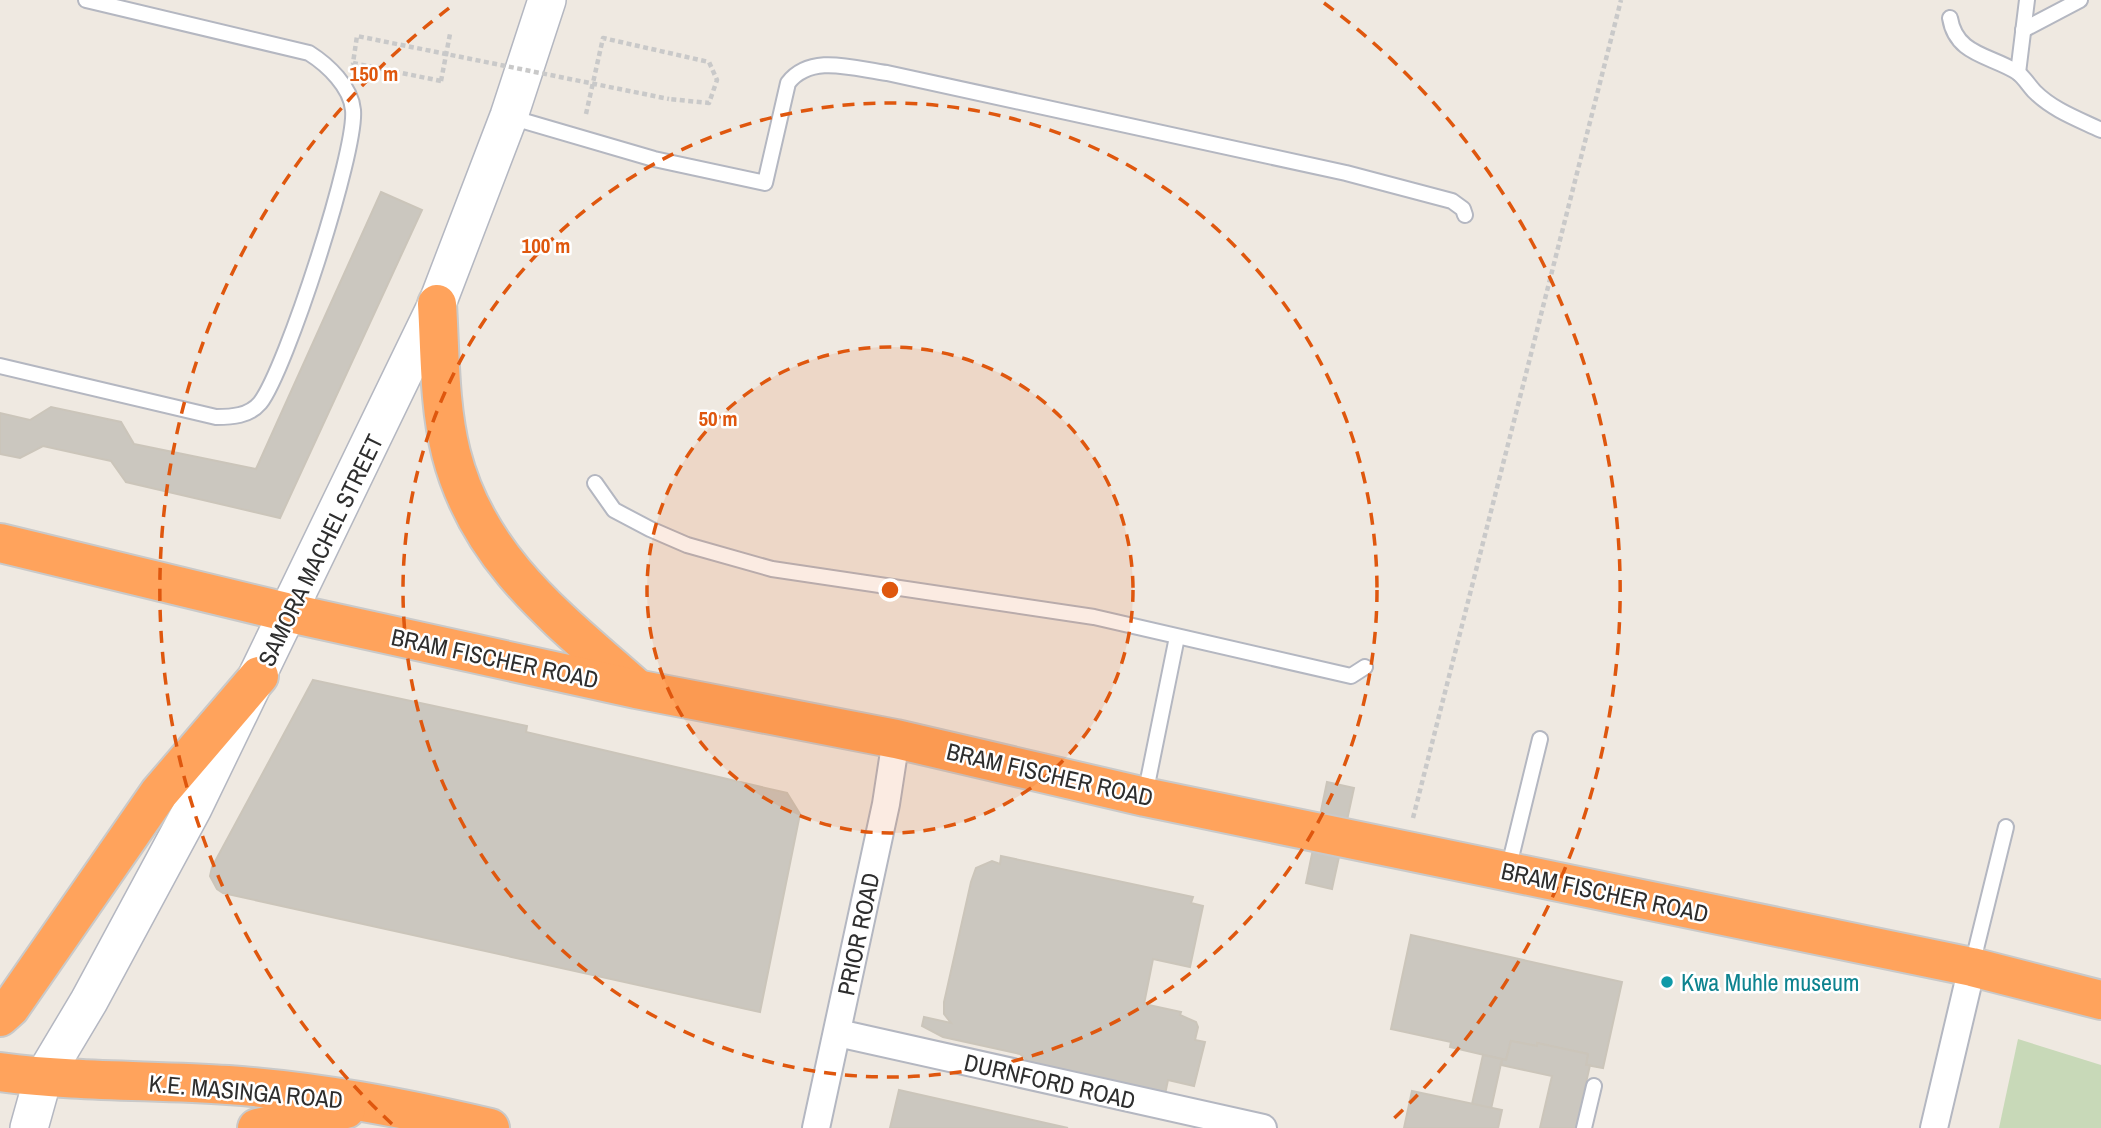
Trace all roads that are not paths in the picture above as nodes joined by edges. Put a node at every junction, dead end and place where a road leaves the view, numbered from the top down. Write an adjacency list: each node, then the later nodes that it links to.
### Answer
1 (86, 0): 12 (lane)
2 (547, 0): 8 (main road, SAMORA MACHEL STREET)
3 (2027, 0): 6 (lane)
4 (2080, 0): 6 (lane)
5 (1950, 18): 7 (lane)
6 (2022, 30): 7 (lane)
7 (2018, 73): 9 (lane)
8 (509, 116): 10 (lane); 11 (main road, SAMORA MACHEL STREET)
9 (2097, 125)
10 (1465, 215)
11 (437, 304): 15 (main road, SAMORA MACHEL STREET); 19 (highway)
12 (0, 366)
13 (595, 483): 16 (lane)
14 (0, 543): 15 (highway, BRAM FISCHER ROAD)
15 (290, 613): 18 (main road, SAMORA MACHEL STREET); 19 (highway, BRAM FISCHER ROAD)
16 (1177, 637): 17 (lane); 22 (lane)
17 (1365, 667)
18 (259, 676): 27 (highway); 30 (main road, SAMORA MACHEL STREET)
19 (636, 689): 20 (highway, BRAM FISCHER ROAD)
20 (896, 739): 22 (highway, BRAM FISCHER ROAD); 28 (street, PRIOR ROAD)
21 (1540, 739): 24 (lane)
22 (1145, 797): 24 (highway, BRAM FISCHER ROAD)
23 (2006, 827): 25 (lane)
24 (1508, 872): 25 (highway, BRAM FISCHER ROAD)
25 (1972, 967): 26 (highway, BRAM FISCHER ROAD); 39 (street)
26 (2101, 1000)
27 (0, 1017)
28 (838, 1033): 36 (street, PRIOR ROAD); 37 (street, DURNFORD ROAD)
29 (0, 1072): 30 (highway, K.E. MASINGA ROAD)
30 (43, 1078): 32 (highway, K.E. MASINGA ROAD); 33 (main road, SAMORA MACHEL STREET)
31 (1594, 1086): 38 (lane)
32 (372, 1103): 34 (highway); 35 (highway, K.E. MASINGA ROAD)
33 (29, 1128)
34 (257, 1128)
35 (490, 1128)
36 (816, 1128)
37 (1263, 1128)
38 (1584, 1128)
39 (1934, 1128)

